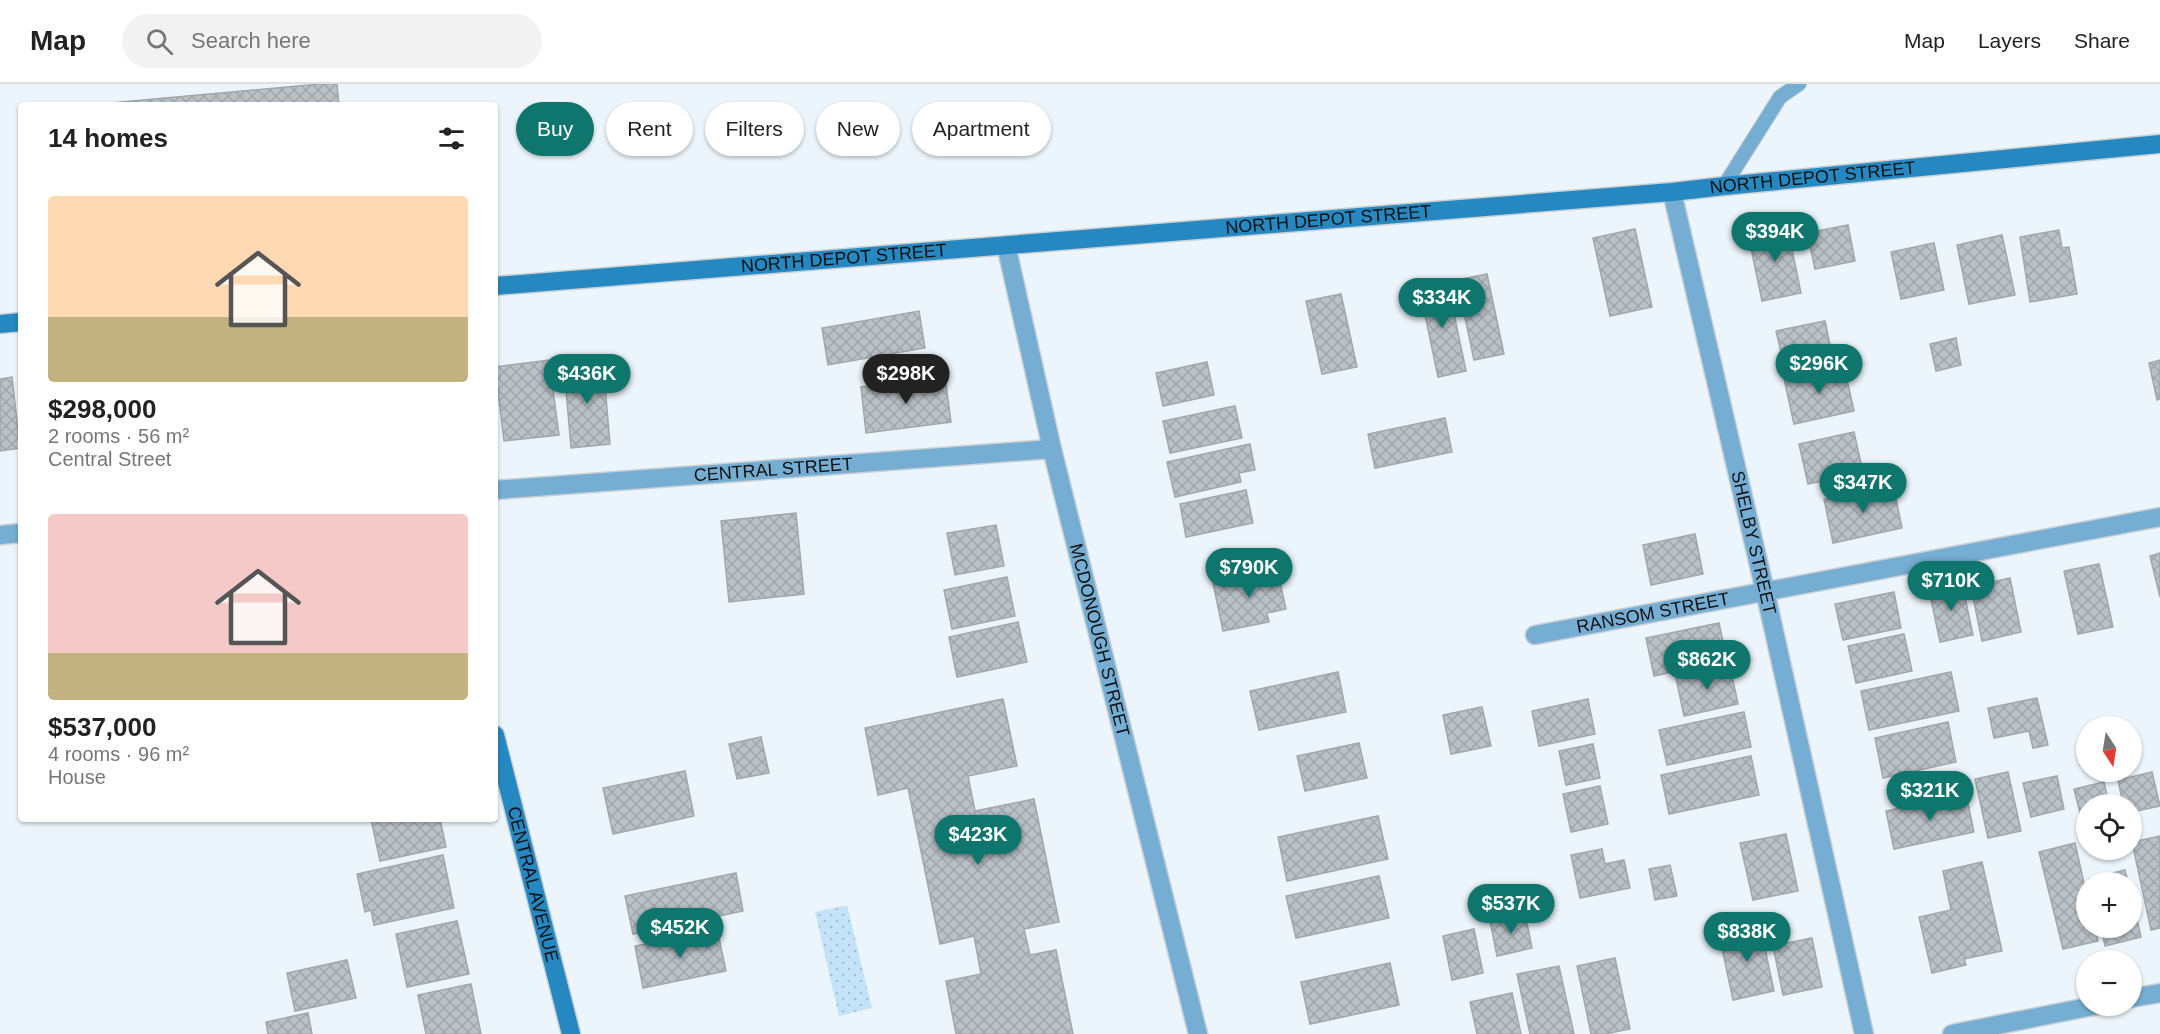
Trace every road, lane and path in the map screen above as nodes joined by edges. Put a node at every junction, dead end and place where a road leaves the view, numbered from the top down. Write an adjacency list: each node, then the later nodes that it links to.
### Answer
1 (1799, 84): 3 (lane)
2 (2160, 144): 3 (street, NORTH DEPOT STREET)
3 (1724, 186): 4 (street, NORTH DEPOT STREET)
4 (1672, 192): 5 (street, NORTH DEPOT STREET); 14 (street, SHELBY STREET)
5 (1006, 245): 6 (street, NORTH DEPOT STREET); 9 (street, MCDONOUGH STREET)
6 (498, 286)
7 (18, 322): 8 (street)
8 (0, 324)
9 (1052, 449): 10 (street, CENTRAL STREET); 21 (street, MCDONOUGH STREET)
10 (498, 490)
11 (2160, 517): 14 (street, RANSOM STREET)
12 (18, 533): 13 (street)
13 (0, 535)
14 (1766, 591): 15 (street, RANSOM STREET); 22 (street, SHELBY STREET)
15 (1535, 635)
16 (498, 747): 20 (street, CENTRAL AVENUE)
17 (2160, 993): 18 (street)
18 (2142, 996)
19 (2076, 1009): 23 (street)
20 (571, 1034)
21 (1198, 1034)
22 (1864, 1034)
23 (1952, 1034)

